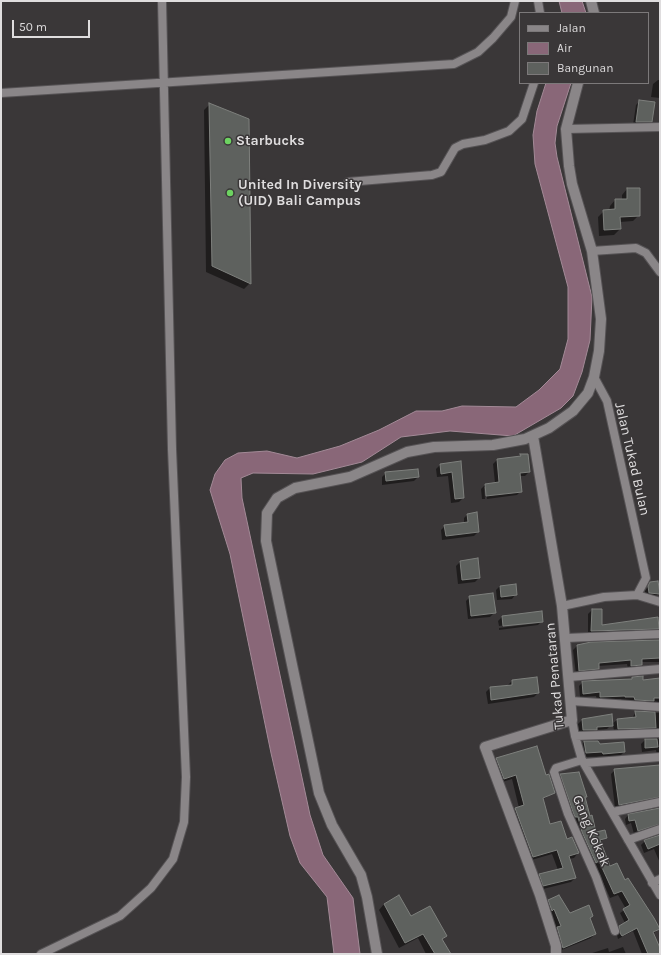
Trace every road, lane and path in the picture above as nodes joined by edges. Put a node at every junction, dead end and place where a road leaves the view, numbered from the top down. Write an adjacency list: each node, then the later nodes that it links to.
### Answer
1 (162, 1): 7 (street)
2 (515, 1): 7 (street)
3 (538, 1): 5 (street)
4 (591, 1): 6 (street)
5 (540, 12)
6 (594, 12)
7 (164, 82): 10 (street); 40 (street)
8 (534, 84): 13 (street)
9 (578, 84): 12 (street)
10 (1, 93)
11 (660, 127): 12 (street)
12 (566, 129): 14 (street)
13 (348, 182)
14 (592, 251): 15 (street); 16 (street)
15 (660, 272)
16 (594, 377): 17 (street); 18 (street, Jalan Tukad Bulan)
17 (533, 436): 20 (street, Tukad Penataran); 41 (street)
18 (637, 595): 19 (street); 20 (street)
19 (660, 602)
20 (562, 606): 22 (street, Tukad Penataran)
21 (660, 634): 22 (street)
22 (566, 638): 24 (street, Tukad Penataran)
23 (660, 669): 24 (street)
24 (569, 677): 25 (street, Tukad Penataran)
25 (571, 702): 26 (street); 27 (street, Tukad Penataran)
26 (660, 707)
27 (572, 720): 29 (street, Tukad Penataran); 42 (street)
28 (660, 733): 29 (street)
29 (575, 736): 31 (street, Tukad Penataran)
30 (660, 756): 31 (street)
31 (583, 761): 33 (street, Tukad Penataran); 39 (street, Gang Kokak)
32 (660, 802): 33 (street)
33 (613, 812): 35 (street, Tukad Penataran)
34 (660, 829): 35 (street)
35 (628, 840): 37 (street, Tukad Penataran)
36 (660, 878): 37 (street)
37 (652, 883): 38 (street, Tukad Penataran)
38 (660, 895)
39 (615, 931)
40 (41, 954)
41 (377, 954)
42 (556, 954)

